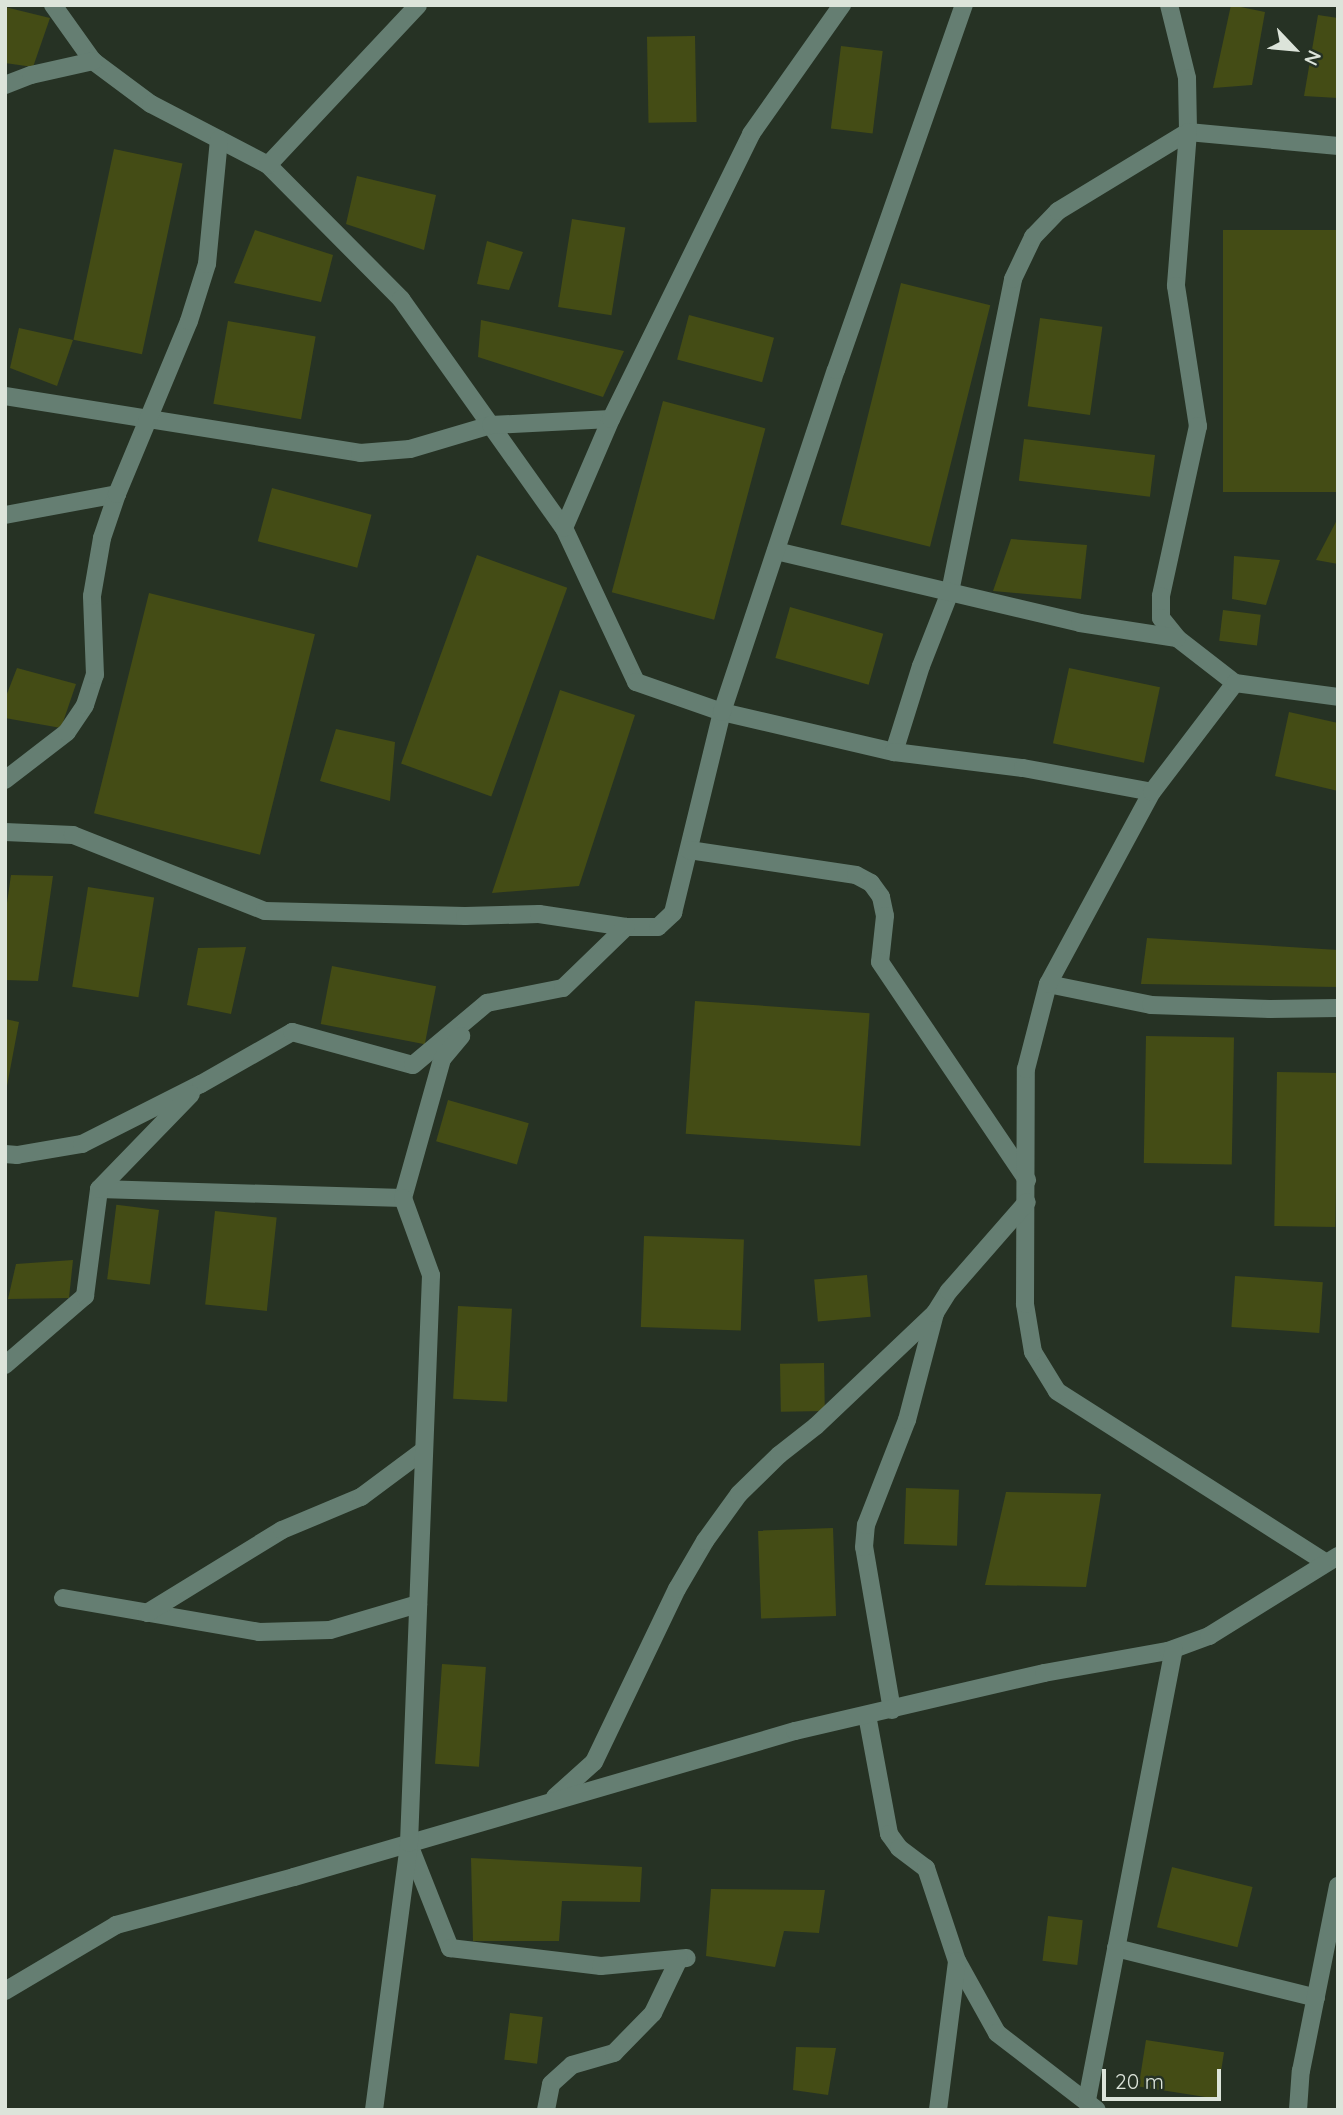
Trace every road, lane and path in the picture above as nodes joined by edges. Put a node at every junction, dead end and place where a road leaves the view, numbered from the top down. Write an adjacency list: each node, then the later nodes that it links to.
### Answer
1 (53, 5): 6 (street)
2 (418, 5): 11 (street)
3 (842, 5): 13 (street)
4 (964, 5): 19 (street)
5 (1169, 5): 8 (street)
6 (93, 61): 7 (street); 9 (street)
7 (5, 85)
8 (1188, 132): 10 (street); 20 (street); 21 (street)
9 (219, 140): 11 (street); 14 (street)
10 (1338, 146)
11 (268, 165): 15 (street)
12 (5, 396): 14 (street)
13 (611, 419): 15 (street); 18 (street)
14 (148, 420): 15 (street); 16 (street)
15 (491, 425): 18 (street)
16 (117, 494): 17 (street); 26 (street)
17 (5, 515)
18 (564, 528): 24 (street)
19 (776, 551): 20 (street); 24 (street)
20 (950, 592): 21 (street); 25 (street)
21 (1177, 638): 22 (street)
22 (1235, 683): 23 (street); 27 (street)
23 (1338, 697)
24 (722, 712): 25 (street); 29 (street)
25 (894, 751): 27 (street)
26 (5, 780)
27 (1152, 792): 31 (street)
28 (5, 832): 30 (street)
29 (689, 850): 30 (street); 36 (street)
30 (626, 927): 32 (street)
31 (1048, 984): 33 (street); 36 (street)
32 (487, 1003): 34 (street); 38 (street)
33 (1338, 1007)
34 (201, 1084): 35 (street); 37 (street)
35 (5, 1154)
36 (1027, 1180): 39 (street)
37 (99, 1189): 38 (street); 41 (street)
38 (403, 1198): 42 (street)
39 (1027, 1202): 40 (street); 43 (street)
40 (935, 1312): 48 (street); 50 (street)
41 (5, 1365)
42 (424, 1451): 45 (street); 46 (street)
43 (1331, 1559): 47 (street)
44 (63, 1598): 46 (street)
45 (418, 1604): 46 (street); 51 (street)
46 (147, 1613)
47 (1174, 1649): 48 (street); 53 (street)
48 (892, 1710): 49 (street)
49 (867, 1716): 50 (street); 54 (street)
50 (547, 1804): 51 (street)
51 (409, 1843): 56 (street); 59 (street); 60 (street)
52 (1338, 1886): 55 (street)
53 (1116, 1948): 57 (street); 58 (street)
54 (957, 1961): 58 (street); 61 (street)
55 (1330, 1966): 57 (street)
56 (5, 1991)
57 (1316, 1998): 62 (street)
58 (1092, 2105)
59 (373, 2110)
60 (546, 2110)
61 (938, 2110)
62 (1298, 2110)

